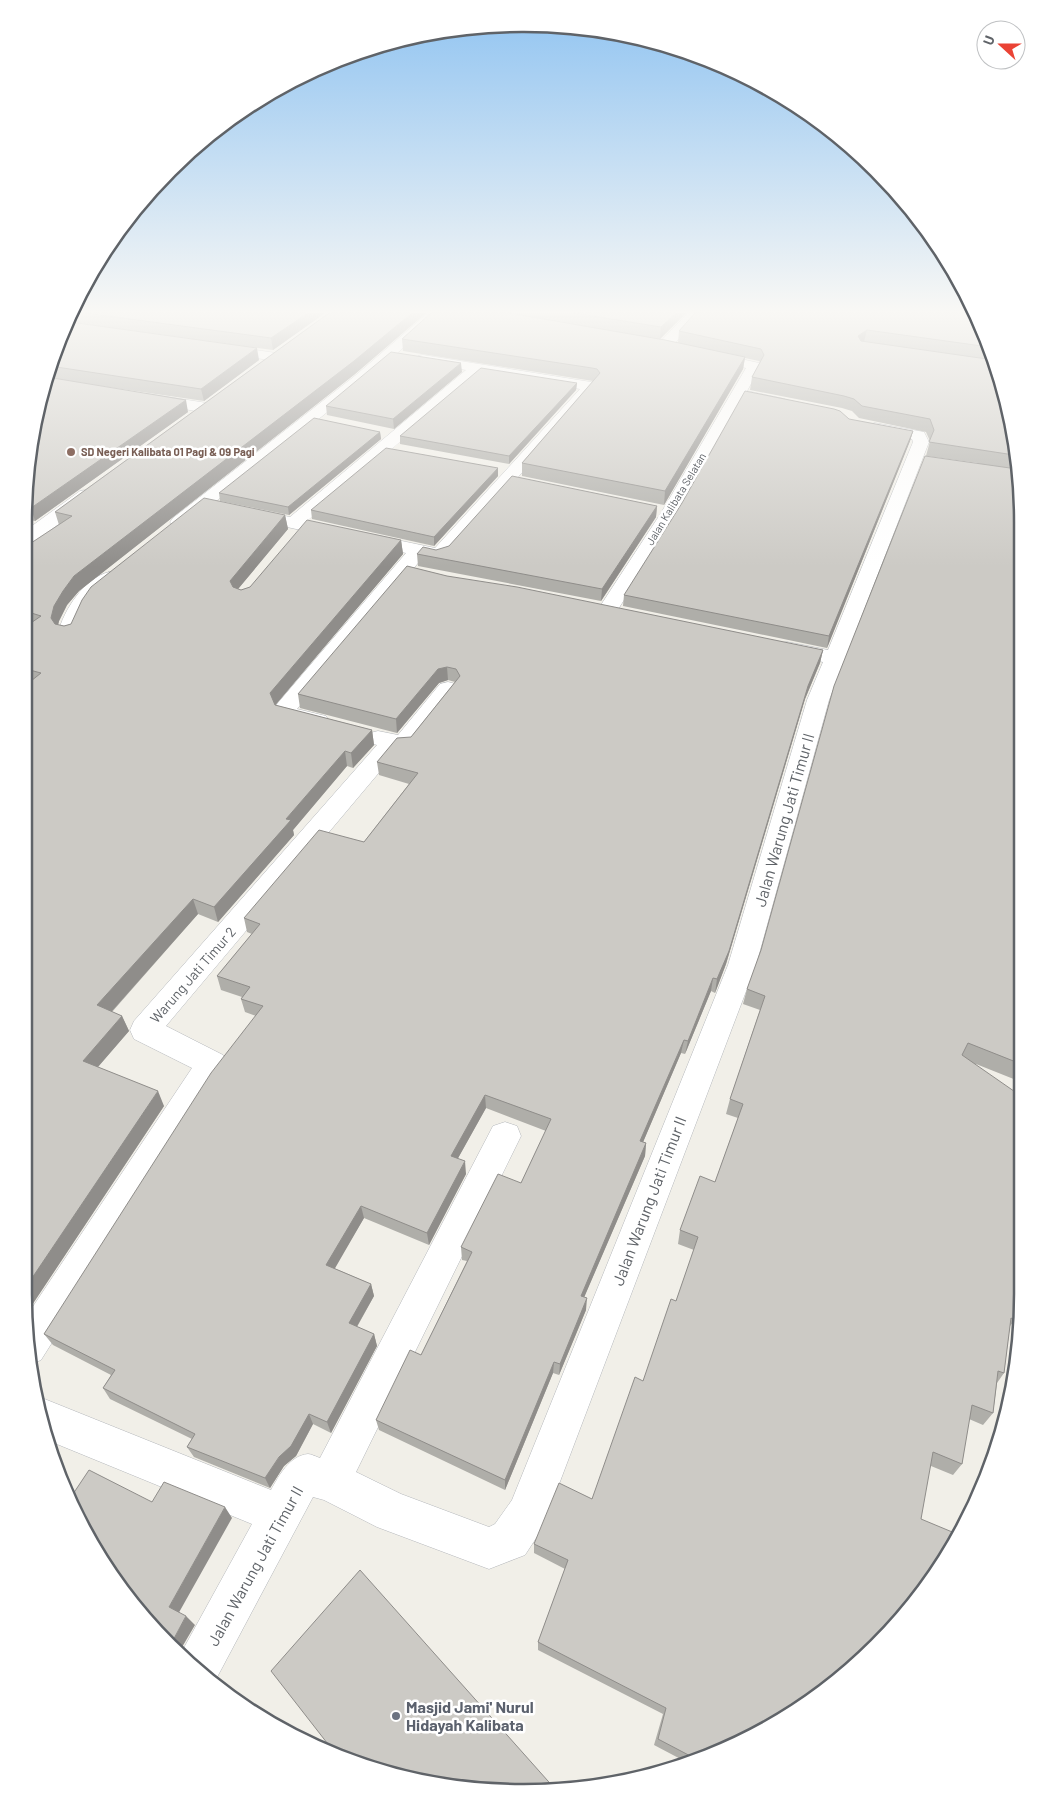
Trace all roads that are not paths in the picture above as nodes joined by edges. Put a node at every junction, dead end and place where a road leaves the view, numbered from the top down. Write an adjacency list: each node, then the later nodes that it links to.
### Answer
1 (142, 398): 9 (street)
2 (222, 398): 9 (street)
3 (335, 398): 10 (street)
4 (447, 398): 20 (street)
5 (580, 398): 23 (street)
6 (736, 398): 19 (street, Jalan Kalibata Selatan)
7 (758, 398): 8 (street)
8 (796, 405)
9 (207, 408): 11 (street)
10 (311, 418): 12 (street); 17 (street)
11 (192, 419)
12 (330, 422)
13 (862, 426): 14 (street, Jalan Warung Jati Timur II)
14 (913, 461): 15 (street); 28 (street, Jalan Warung Jati Timur II)
15 (932, 464)
16 (99, 486): 21 (street)
17 (217, 507): 20 (street); 22 (street)
18 (651, 510): 19 (street)
19 (670, 513): 25 (street, Jalan Kalibata Selatan)
20 (297, 529): 23 (street)
21 (32, 535)
22 (163, 535)
23 (419, 550): 30 (street)
24 (125, 565): 26 (street)
25 (638, 617)
26 (68, 633)
27 (760, 642): 28 (street)
28 (835, 658): 34 (street, Jalan Warung Jati Timur II)
29 (448, 689): 30 (street, Warung Jati Timur 2)
30 (398, 743): 32 (street, Warung Jati Timur 2)
31 (505, 1136): 34 (street)
32 (35, 1336)
33 (49, 1421): 35 (street)
34 (330, 1482): 35 (street, Jalan Warung Jati Timur II)
35 (281, 1515): 36 (street, Jalan Warung Jati Timur II)
36 (200, 1663)

